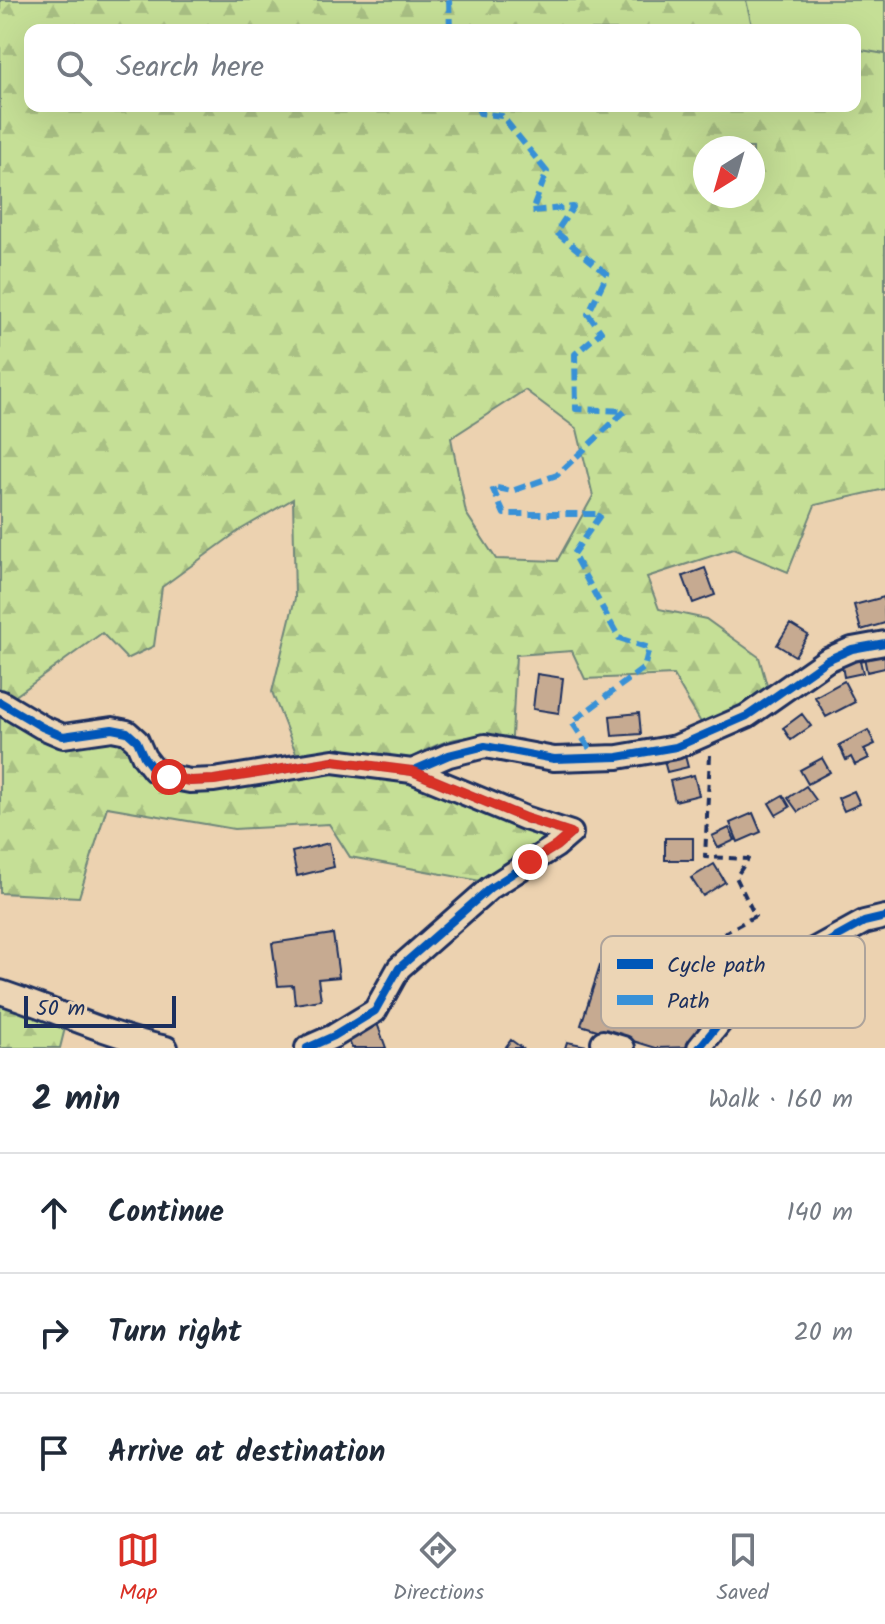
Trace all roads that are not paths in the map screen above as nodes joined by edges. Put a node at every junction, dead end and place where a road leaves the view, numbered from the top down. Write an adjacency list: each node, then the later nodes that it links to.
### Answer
1 (885, 643): 3 (street)
2 (0, 702): 3 (street)
3 (412, 771): 9 (street)
4 (885, 917): 5 (street)
5 (839, 936)
6 (0, 992): 8 (street)
7 (715, 1028): 10 (street)
8 (166, 1048)
9 (307, 1048)
10 (699, 1048)

